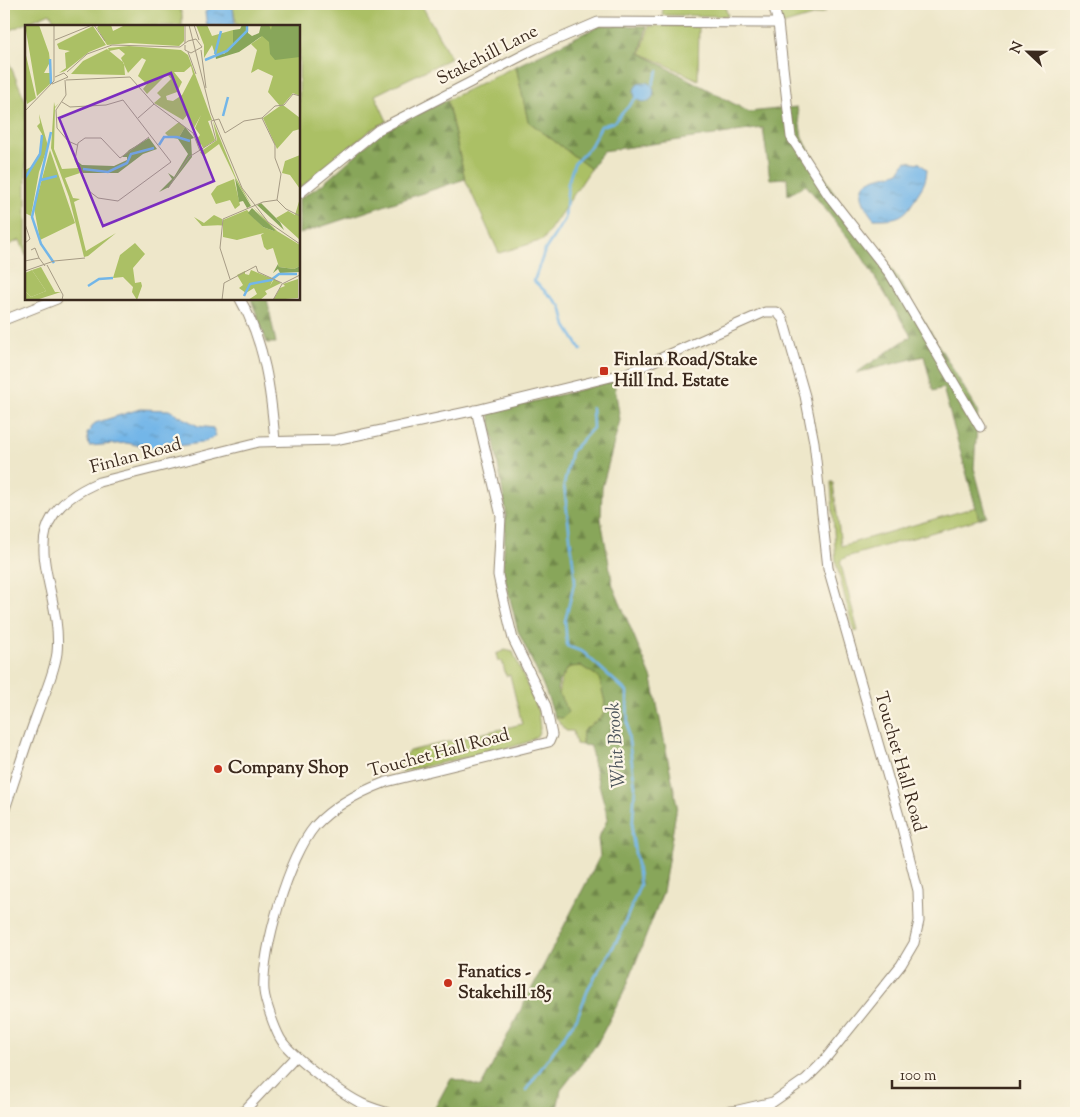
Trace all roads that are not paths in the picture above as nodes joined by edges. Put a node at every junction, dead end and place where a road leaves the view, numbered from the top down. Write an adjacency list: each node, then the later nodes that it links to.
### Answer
1 (774, 4): 2 (street)
2 (778, 23): 3 (street, Stakehill Lane); 9 (street)
3 (300, 193)
4 (54, 300): 7 (street)
5 (241, 300): 10 (street)
6 (776, 312): 8 (street, Finlan Road); 15 (street, Touchet Hall Road)
7 (4, 320)
8 (476, 410): 10 (street, Finlan Road); 12 (street, Touchet Hall Road)
9 (980, 427)
10 (275, 442): 11 (street, Finlan Road)
11 (4, 812)
12 (295, 1057): 13 (street); 14 (street, Touchet Hall Road)
13 (242, 1113)
14 (388, 1113)
15 (702, 1113)

